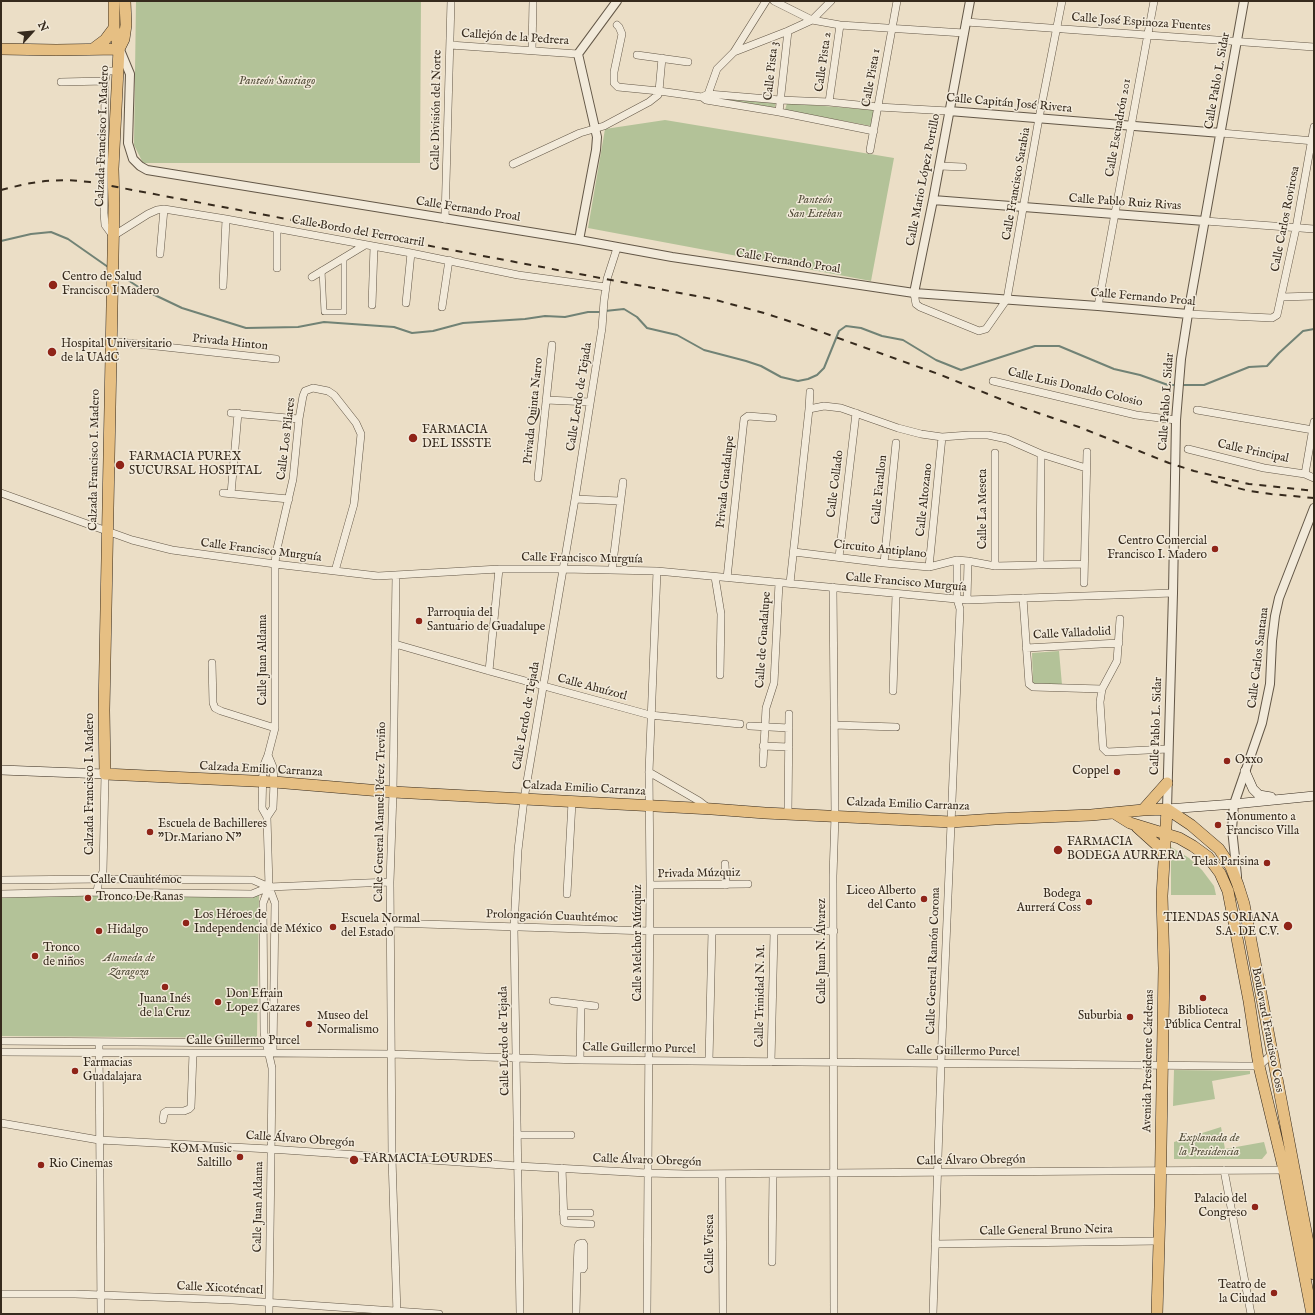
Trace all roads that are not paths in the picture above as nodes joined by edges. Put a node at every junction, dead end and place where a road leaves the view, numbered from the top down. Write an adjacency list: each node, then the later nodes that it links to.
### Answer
1 (114, 1): 18 (main road, Calzada Francisco I. Madero)
2 (125, 1): 29 (main road, Calzada Francisco I. Madero)
3 (451, 1): 25 (street, Calle División del Norte)
4 (533, 1): 30 (street)
5 (617, 1): 32 (street)
6 (766, 1): 31 (street)
7 (774, 1): 14 (street)
8 (831, 1): 14 (street)
9 (897, 1): 20 (street, Calle Pista 1)
10 (970, 1): 15 (street, Calle Mario López Portillo)
11 (1062, 1): 19 (street, Calle Francisco Sarabia)
12 (1154, 1): 23 (street, Calle Escuadrón 201)
13 (1244, 1): 24 (street, Calle Pablo L. Sidar)
14 (812, 20): 17 (street); 21 (street)
15 (966, 22): 19 (street, Calle José Espinoza Fuentes); 22 (street, Calle Mario López Portillo)
16 (617, 25): 39 (street, Calle Capitán José Rivera)
17 (840, 26): 20 (street); 42 (street, Calle Pista 2)
18 (114, 28): 28 (main road); 29 (main road, Calzada Francisco I. Madero)
19 (1057, 28): 23 (street, Calle José Espinoza Fuentes); 46 (street, Calle Francisco Sarabia)
20 (892, 29): 22 (street); 43 (street, Calle Pista 1)
21 (788, 31): 31 (street); 41 (street, Calle Pista 3)
22 (964, 33): 44 (street, Calle Mario López Portillo)
23 (1147, 36): 24 (street, Calle José Espinoza Fuentes); 47 (street, Calle Escuadrón 201)
24 (1236, 41): 26 (street, Calle José Espinoza Fuentes); 51 (street, Calle Pablo L. Sidar)
25 (450, 45): 30 (street, Callejón de la Pedrera); 62 (street, Calle División del Norte)
26 (1314, 47)
27 (1, 49): 28 (main road)
28 (93, 49): 29 (main road)
29 (119, 49): 36 (main road, Calzada Francisco I. Madero); 62 (street, Calle Fernando Proal)
30 (532, 50): 32 (street, Callejón de la Pedrera)
31 (734, 52): 40 (street)
32 (578, 54): 49 (street)
33 (637, 55): 34 (street)
34 (662, 58): 35 (street); 39 (street)
35 (688, 62)
36 (118, 71): 37 (street); 67 (main road, Calzada Francisco I. Madero)
37 (104, 81): 38 (street); 67 (street)
38 (61, 82)
39 (659, 91): 40 (street, Calle Capitán José Rivera); 49 (street)
40 (705, 97): 41 (street, Calle Capitán José Rivera); 45 (street, Calle Capitán José Rivera)
41 (780, 100): 42 (street, Calle Capitán José Rivera); 45 (street, Calle Pista 3)
42 (829, 102): 43 (street, Calle Capitán José Rivera)
43 (878, 107): 44 (street, Calle Capitán José Rivera); 50 (street, Calle Pista 1)
44 (949, 111): 46 (street, Calle Capitán José Rivera); 55 (street, Calle Mario López Portillo)
45 (779, 112): 50 (street, Calle Capitán José Rivera)
46 (1039, 118): 47 (street, Calle Capitán José Rivera); 58 (street, Calle Francisco Sarabia)
47 (1131, 125): 51 (street, Calle Capitán José Rivera); 60 (street, Calle Escuadrón 201)
48 (1314, 127): 52 (street, Calle Carlos Rovirosa)
49 (596, 128): 54 (street); 68 (street)
50 (874, 132): 53 (street, Calle Pista 1)
51 (1221, 133): 52 (street, Calle Capitán José Rivera); 63 (street, Calle Pablo L. Sidar)
52 (1313, 140): 64 (street, Calle Carlos Rovirosa)
53 (870, 150)
54 (513, 164)
55 (940, 166): 56 (street); 57 (street, Calle Mario López Portillo)
56 (964, 167)
57 (934, 200): 58 (street, Calle Pablo Ruiz Rivas); 81 (street, Calle Mario López Portillo)
58 (1024, 207): 60 (street, Calle Pablo Ruiz Rivas); 84 (street, Calle Francisco Sarabia)
59 (164, 209): 61 (street, Calle Bordo del Ferrocarril); 67 (street, Calle Bordo del Ferrocarril); 73 (street)
60 (1114, 215): 63 (street, Calle Pablo Ruiz Rivas); 87 (street, Calle Escuadrón 201)
61 (226, 219): 65 (street, Calle Bordo del Ferrocarril); 79 (street)
62 (445, 219): 68 (street, Calle Fernando Proal)
63 (1204, 221): 64 (street, Calle Pablo Ruiz Rivas); 89 (street, Calle Pablo L. Sidar)
64 (1296, 228): 66 (street, Calle Pablo Ruiz Rivas); 83 (street, Calle Carlos Rovirosa)
65 (277, 229): 69 (street, Calle Bordo del Ferrocarril); 76 (street)
66 (1314, 229)
67 (113, 236): 91 (main road, Calzada Francisco I. Madero)
68 (579, 240): 71 (street, Calle Fernando Proal)
69 (365, 245): 70 (street, Calle Bordo del Ferrocarril); 74 (street)
70 (374, 247): 72 (street, Calle Bordo del Ferrocarril); 86 (street)
71 (617, 248): 80 (street, Calle Lerdo de Tejada); 81 (street, Calle Fernando Proal)
72 (411, 253): 75 (street, Calle Bordo del Ferrocarril); 85 (street)
73 (160, 254)
74 (344, 257): 77 (street); 77 (street)
75 (449, 260): 80 (street, Calle Bordo del Ferrocarril); 88 (street)
76 (277, 268)
77 (322, 270): 78 (street)
78 (312, 277)
79 (223, 286)
80 (606, 287): 97 (street, Calle Lerdo de Tejada)
81 (914, 293): 84 (street, Calle Fernando Proal); 84 (street)
82 (1314, 296): 83 (street)
83 (1282, 297): 90 (street, Calle Carlos Rovirosa)
84 (1007, 299): 87 (street, Calle Fernando Proal)
85 (406, 303)
86 (372, 306)
87 (1098, 306): 89 (street, Calle Fernando Proal)
88 (442, 307)
89 (1188, 314): 90 (street, Calle Fernando Proal); 103 (street, Calle Pablo L. Sidar)
90 (1277, 316)
91 (110, 341): 93 (street, Privada Hinton); 123 (main road, Calzada Francisco I. Madero)
92 (552, 345): 96 (street, Privada Quinta Narro)
93 (276, 359)
94 (993, 381): 103 (street, Calle Luis Donaldo Colosio)
95 (810, 392): 98 (street)
96 (546, 400): 97 (street); 113 (street, Privada Quinta Narro)
97 (590, 402): 120 (street, Calle Lerdo de Tejada)
98 (809, 408): 100 (street); 124 (street)
99 (1197, 410): 104 (street)
100 (856, 413): 105 (street); 125 (street, Calle Collado)
101 (773, 418): 141 (street, Privada Guadalupe)
102 (299, 419): 118 (street); 119 (street, Calle Los Pilares); 137 (street, Calle Los Pilares)
103 (1176, 420): 146 (street, Calle Pablo L. Sidar)
104 (1313, 426): 112 (street)
105 (942, 437): 110 (street); 132 (street, Calle Altozano)
106 (896, 443): 128 (street, Calle Farallon)
107 (1188, 449): 112 (street, Calle Principal)
108 (1087, 452): 111 (street)
109 (996, 453): 133 (street, Calle La Meseta)
110 (1041, 454): 111 (street); 131 (street)
111 (1086, 468): 130 (street)
112 (1306, 474): 114 (street, Calle Principal)
113 (538, 478)
114 (1314, 478)
115 (623, 482): 121 (street)
116 (1, 493): 123 (street, Calle Francisco Murguía)
117 (223, 493): 118 (street)
118 (231, 494): 119 (street)
119 (290, 499): 129 (street, Calle Los Pilares)
120 (575, 499): 121 (street); 135 (street, Calle Lerdo de Tejada)
121 (620, 501): 136 (street)
122 (1314, 508): 177 (street, Calle Carlos Santana)
123 (107, 532): 129 (street, Calle Francisco Murguía); 179 (main road, Calzada Francisco I. Madero)
124 (794, 552): 125 (street, Circuito Antiplano); 143 (street)
125 (839, 557): 128 (street, Circuito Antiplano)
126 (957, 560): 127 (street, Circuito Antiplano); 132 (street, Circuito Antiplano); 149 (street)
127 (968, 561): 133 (street, Circuito Antiplano); 150 (street)
128 (884, 563): 132 (street, Circuito Antiplano)
129 (275, 564): 137 (street, Calle Francisco Murguía); 169 (street, Calle Juan Aldama)
130 (1084, 564): 131 (street, Circuito Antiplano); 144 (street)
131 (1040, 565): 133 (street, Circuito Antiplano)
132 (929, 566)
133 (995, 566)
134 (499, 568): 135 (street, Calle Francisco Murguía); 139 (street, Calle Francisco Murguía); 157 (street)
135 (564, 569): 136 (street, Calle Francisco Murguía); 159 (street, Calle Lerdo de Tejada)
136 (612, 570): 138 (street, Calle Francisco Murguía)
137 (335, 571): 139 (street, Calle Francisco Murguía)
138 (657, 571): 140 (street, Calle Francisco Murguía); 163 (street, Calle Melchor Múzquiz)
139 (396, 575): 154 (street, Calle General Manuel Pérez Treviño)
140 (715, 577): 141 (street, Calle Francisco Murguía); 158 (street)
141 (727, 578): 142 (street, Calle Francisco Murguía)
142 (779, 583): 143 (street, Calle Francisco Murguía); 167 (street, Calle de Guadalupe)
143 (790, 583): 145 (street, Calle Francisco Murguía)
144 (1084, 583)
145 (834, 587): 147 (street, Calle Francisco Murguía); 165 (street, Calle Juan N. Álvarez)
146 (1170, 593): 148 (street, Calle Francisco Murguía); 173 (street, Calle Pablo L. Sidar)
147 (896, 594): 149 (street, Calle Francisco Murguía); 161 (street)
148 (1023, 598): 150 (street, Calle Francisco Murguía); 155 (street)
149 (956, 599): 150 (street, Calle Francisco Murguía); 151 (street, Calle General Ramón Corona)
150 (966, 600): 151 (street, Calle General Ramón Corona)
151 (960, 610): 196 (street, Calle General Ramón Corona)
152 (1120, 619): 153 (street)
153 (1119, 643): 155 (street, Calle Valladolid); 160 (street)
154 (395, 644): 157 (street, Calle Ahuízotl); 182 (street, Calle General Manuel Pérez Treviño)
155 (1026, 648): 160 (street)
156 (212, 663): 169 (street)
157 (489, 671): 159 (street, Calle Ahuízotl)
158 (720, 675)
159 (544, 686): 163 (street, Calle Ahuízotl); 184 (street, Calle Lerdo de Tejada)
160 (1102, 689): 173 (street)
161 (893, 691)
162 (789, 714): 170 (street)
163 (650, 715): 164 (street, Calle Ahuízotl); 178 (street, Calle Melchor Múzquiz)
164 (740, 724)
165 (834, 725): 168 (street); 194 (street, Calle Juan N. Álvarez)
166 (750, 726): 167 (street)
167 (765, 726): 170 (street); 171 (street, Calle de Guadalupe)
168 (896, 727)
169 (275, 728): 174 (street, Calle Juan Aldama)
170 (789, 728): 172 (street)
171 (763, 746): 172 (street); 175 (street, Calle de Guadalupe)
172 (788, 747): 192 (street)
173 (1168, 749): 181 (street, Calle Pablo L. Sidar)
174 (268, 755): 180 (street, Calle Juan Aldama); 180 (street, Calle Juan Aldama)
175 (763, 764)
176 (1, 770): 179 (main road, Calzada Emilio Carranza)
177 (1245, 771): 185 (main road); 187 (street, Calle Carlos Santana)
178 (649, 772): 188 (street, Calle Melchor Múzquiz); 189 (street)
179 (105, 774): 180 (main road, Calzada Emilio Carranza); 201 (street, Calzada Francisco I. Madero)
180 (268, 782): 182 (main road, Calzada Emilio Carranza); 195 (street, Calle Juan Aldama); 195 (street, Calle Juan Aldama)
181 (1167, 783): 190 (street, Calle Pablo L. Sidar); 191 (main road)
182 (393, 792): 184 (main road, Calzada Emilio Carranza); 205 (street, Calle General Manuel Pérez Treviño)
183 (1314, 796): 185 (main road)
184 (524, 799): 186 (main road, Calzada Emilio Carranza); 216 (street, Calle Lerdo de Tejada)
185 (1278, 799): 187 (main road)
186 (572, 802): 188 (main road, Calzada Emilio Carranza); 214 (street)
187 (1234, 804): 190 (main road); 209 (street, Calle Carlos Santana)
188 (649, 806): 189 (main road, Calzada Emilio Carranza); 207 (street, Calle Melchor Múzquiz)
189 (708, 808): 192 (main road, Calzada Emilio Carranza)
190 (1166, 809): 191 (main road, Calzada Emilio Carranza); 198 (main road, Avenida Presidente Cárdenas); 209 (main road, Boulevard Francisco Coss)
191 (1143, 810): 193 (main road, Calzada Emilio Carranza)
192 (788, 814): 194 (main road, Calzada Emilio Carranza)
193 (1114, 814): 196 (main road, Calzada Emilio Carranza); 197 (main road, Boulevard Francisco Coss)
194 (834, 816): 196 (main road, Calzada Emilio Carranza); 219 (street, Calle Juan N. Álvarez)
195 (267, 817): 210 (street, Calle Juan Aldama)
196 (951, 822): 245 (street, Calle General Ramón Corona)
197 (1130, 823): 198 (main road, Boulevard Francisco Coss); 199 (main road)
198 (1166, 834): 199 (main road, Avenida Presidente Cárdenas); 221 (main road, Boulevard Francisco Coss)
199 (1164, 854): 246 (main road, Avenida Presidente Cárdenas)
200 (725, 864): 208 (street)
201 (103, 872): 202 (street); 203 (street)
202 (99, 879): 203 (street, Calle Cuauhtémoc); 204 (street, Calle Cuauhtémoc); 211 (street)
203 (108, 879): 210 (street, Calle Cuauhtémoc); 212 (street)
204 (1, 880)
205 (390, 882): 210 (street, Calle Cuauhtémoc); 215 (street, Calle General Manuel Pérez Treviño)
206 (748, 884): 208 (street, Privada Múzquiz)
207 (650, 885): 208 (street, Privada Múzquiz); 217 (street, Calle Melchor Múzquiz)
208 (726, 885)
209 (1238, 885): 222 (main road, Boulevard Francisco Coss)
210 (269, 887): 212 (street, Calle Cuauhtémoc); 231 (street, Calle Juan Aldama); 231 (street, Calle Juan Aldama)
211 (97, 892): 212 (street, Calle Cuauhtémoc); 213 (street, Calle Cuauhtémoc)
212 (109, 892)
213 (1, 894)
214 (567, 894)
215 (390, 923): 216 (street, Prolongación Cuauhtémoc); 237 (street, Calle General Manuel Pérez Treviño)
216 (514, 927): 217 (street, Prolongación Cuauhtémoc); 239 (street, Calle Lerdo de Tejada)
217 (650, 931): 218 (street, Prolongación Cuauhtémoc); 241 (street, Calle Melchor Múzquiz)
218 (712, 931): 220 (street, Prolongación Cuauhtémoc); 242 (street)
219 (834, 931): 220 (street, Prolongación Cuauhtémoc); 244 (street, Calle Juan N. Álvarez)
220 (774, 932): 243 (street, Calle Trinidad N. M.)
221 (1237, 939): 222 (main road); 224 (main road, Boulevard Francisco Coss)
222 (1260, 996): 227 (main road, Boulevard Francisco Coss)
223 (552, 1001): 225 (street)
224 (1249, 1001): 227 (main road); 247 (main road, Boulevard Francisco Coss)
225 (581, 1004): 226 (street); 240 (street)
226 (594, 1006)
227 (1267, 1031): 238 (main road, Boulevard Francisco Coss)
228 (1, 1041): 229 (street, Calle Guillermo Purcel); 232 (street)
229 (62, 1042): 230 (street, Calle Guillermo Purcel); 233 (street)
230 (99, 1042): 231 (street, Calle Guillermo Purcel); 235 (street)
231 (269, 1043): 234 (street, Calle Juan Aldama)
232 (1, 1052): 233 (street, Calle Guillermo Purcel)
233 (61, 1052): 235 (street, Calle Guillermo Purcel)
234 (270, 1052): 236 (street, Calle Guillermo Purcel); 237 (street, Calle Guillermo Purcel); 253 (street, Calle Juan Aldama)
235 (99, 1053): 236 (street, Calle Guillermo Purcel); 252 (street)
236 (193, 1053): 248 (street)
237 (391, 1054): 239 (street, Calle Guillermo Purcel); 254 (street, Calle General Manuel Pérez Treviño)
238 (1272, 1054): 247 (street); 259 (main road, Boulevard Francisco Coss)
239 (516, 1057): 240 (street, Calle Guillermo Purcel); 250 (street, Calle Lerdo de Tejada)
240 (580, 1060): 241 (street, Calle Guillermo Purcel)
241 (649, 1061): 242 (street, Calle Guillermo Purcel); 260 (street, Calle Melchor Múzquiz)
242 (708, 1061): 243 (street, Calle Guillermo Purcel)
243 (771, 1062): 244 (street, Calle Guillermo Purcel)
244 (834, 1062): 245 (street, Calle Guillermo Purcel); 261 (street, Calle Juan N. Álvarez)
245 (941, 1063): 246 (street, Calle Guillermo Purcel); 262 (street, Calle General Ramón Corona)
246 (1162, 1066): 247 (street, Calle Guillermo Purcel); 257 (main road, Avenida Presidente Cárdenas)
247 (1259, 1066): 259 (main road, Boulevard Francisco Coss)
248 (163, 1120)
249 (1, 1123): 252 (street, Calle Álvaro Obregón)
250 (517, 1135): 251 (street); 255 (street, Calle Lerdo de Tejada)
251 (571, 1135)
252 (99, 1140): 253 (street, Calle Álvaro Obregón); 274 (street)
253 (270, 1149): 254 (street, Calle Álvaro Obregón); 275 (street, Calle Juan Aldama)
254 (392, 1158): 255 (street, Calle Álvaro Obregón); 277 (street, Calle General Manuel Pérez Treviño)
255 (518, 1166): 256 (street, Calle Álvaro Obregón); 281 (street, Calle Lerdo de Tejada)
256 (562, 1168): 260 (street, Calle Álvaro Obregón); 265 (street)
257 (1160, 1170): 258 (street, Calle Álvaro Obregón); 262 (street, Calle Álvaro Obregón); 268 (main road, Avenida Presidente Cárdenas)
258 (1224, 1170): 259 (street, Calle Álvaro Obregón); 288 (street)
259 (1290, 1170): 272 (main road, Boulevard Francisco Coss); 289 (main road, Boulevard Francisco Coss)
260 (647, 1173): 263 (street, Calle Álvaro Obregón); 283 (street, Calle Melchor Múzquiz)
261 (834, 1173): 262 (street, Calle Álvaro Obregón); 264 (street, Calle Álvaro Obregón); 285 (street, Calle Juan N. Álvarez)
262 (937, 1173): 269 (street, Calle General Ramón Corona)
263 (722, 1174): 264 (street, Calle Álvaro Obregón); 284 (street, Calle Viesca)
264 (773, 1174): 270 (street)
265 (563, 1213): 266 (street); 267 (street)
266 (590, 1213)
267 (591, 1224)
268 (1158, 1241): 269 (street, Calle General Bruno Neira); 287 (main road, Avenida Presidente Cárdenas)
269 (935, 1244): 286 (street, Calle General Ramón Corona)
270 (772, 1262)
271 (577, 1269): 282 (street)
272 (1314, 1274)
273 (1, 1294): 274 (street, Calle Xicoténcatl)
274 (100, 1295): 275 (street, Calle Xicoténcatl); 278 (street)
275 (269, 1303): 276 (street, Calle Xicoténcatl); 279 (street, Calle Juan Aldama)
276 (340, 1311): 277 (street, Calle Xicoténcatl)
277 (397, 1313): 280 (street, Calle Xicoténcatl)
278 (101, 1314)
279 (269, 1314)
280 (438, 1314)
281 (520, 1314)
282 (576, 1314)
283 (647, 1314)
284 (723, 1314)
285 (834, 1314)
286 (933, 1314)
287 (1156, 1314)
288 (1250, 1314)
289 (1312, 1314)

